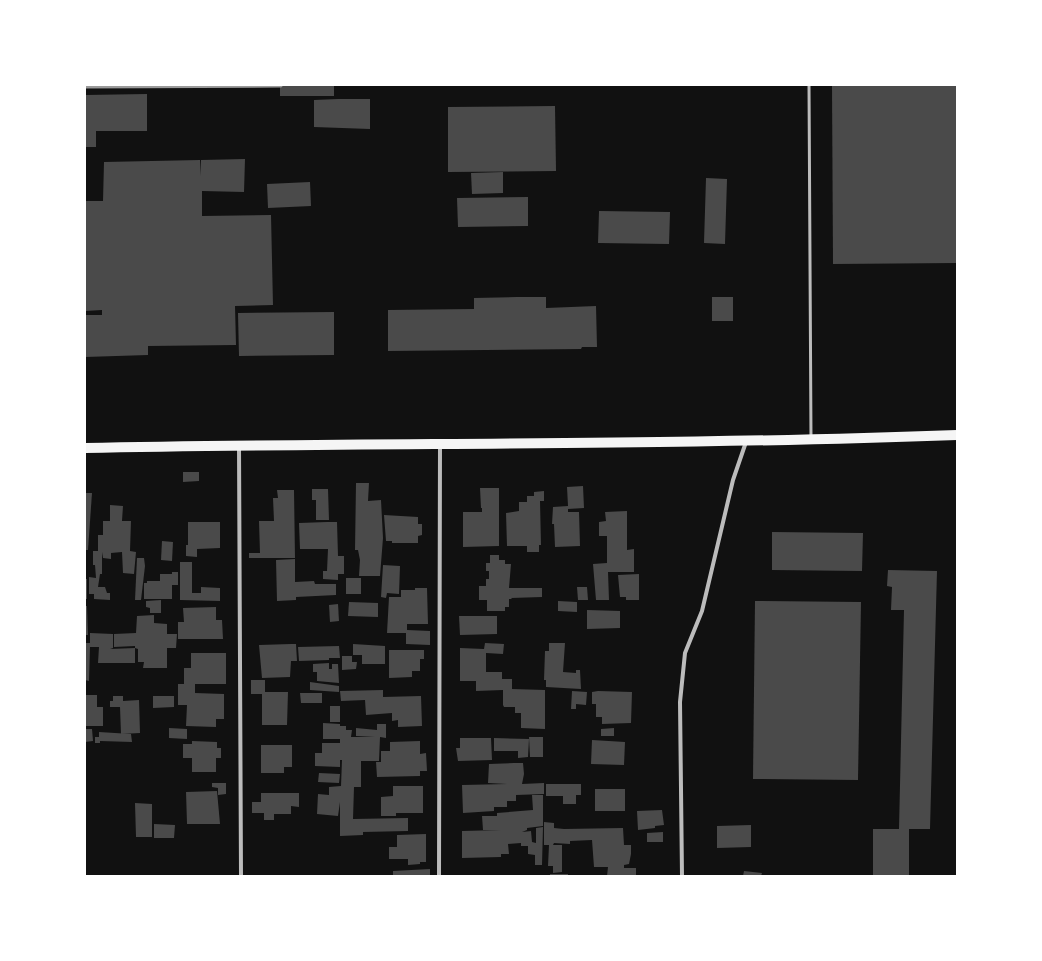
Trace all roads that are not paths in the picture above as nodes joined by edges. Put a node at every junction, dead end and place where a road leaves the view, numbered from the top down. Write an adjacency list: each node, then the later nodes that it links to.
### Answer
1 (809, 85): 4 (lane)
2 (957, 435): 4 (main road)
3 (747, 440): 4 (main road); 5 (main road); 10 (street)
4 (811, 441)
5 (440, 444): 6 (main road); 9 (street)
6 (239, 445): 7 (main road); 8 (street)
7 (85, 448)
8 (241, 876)
9 (439, 876)
10 (682, 876)

